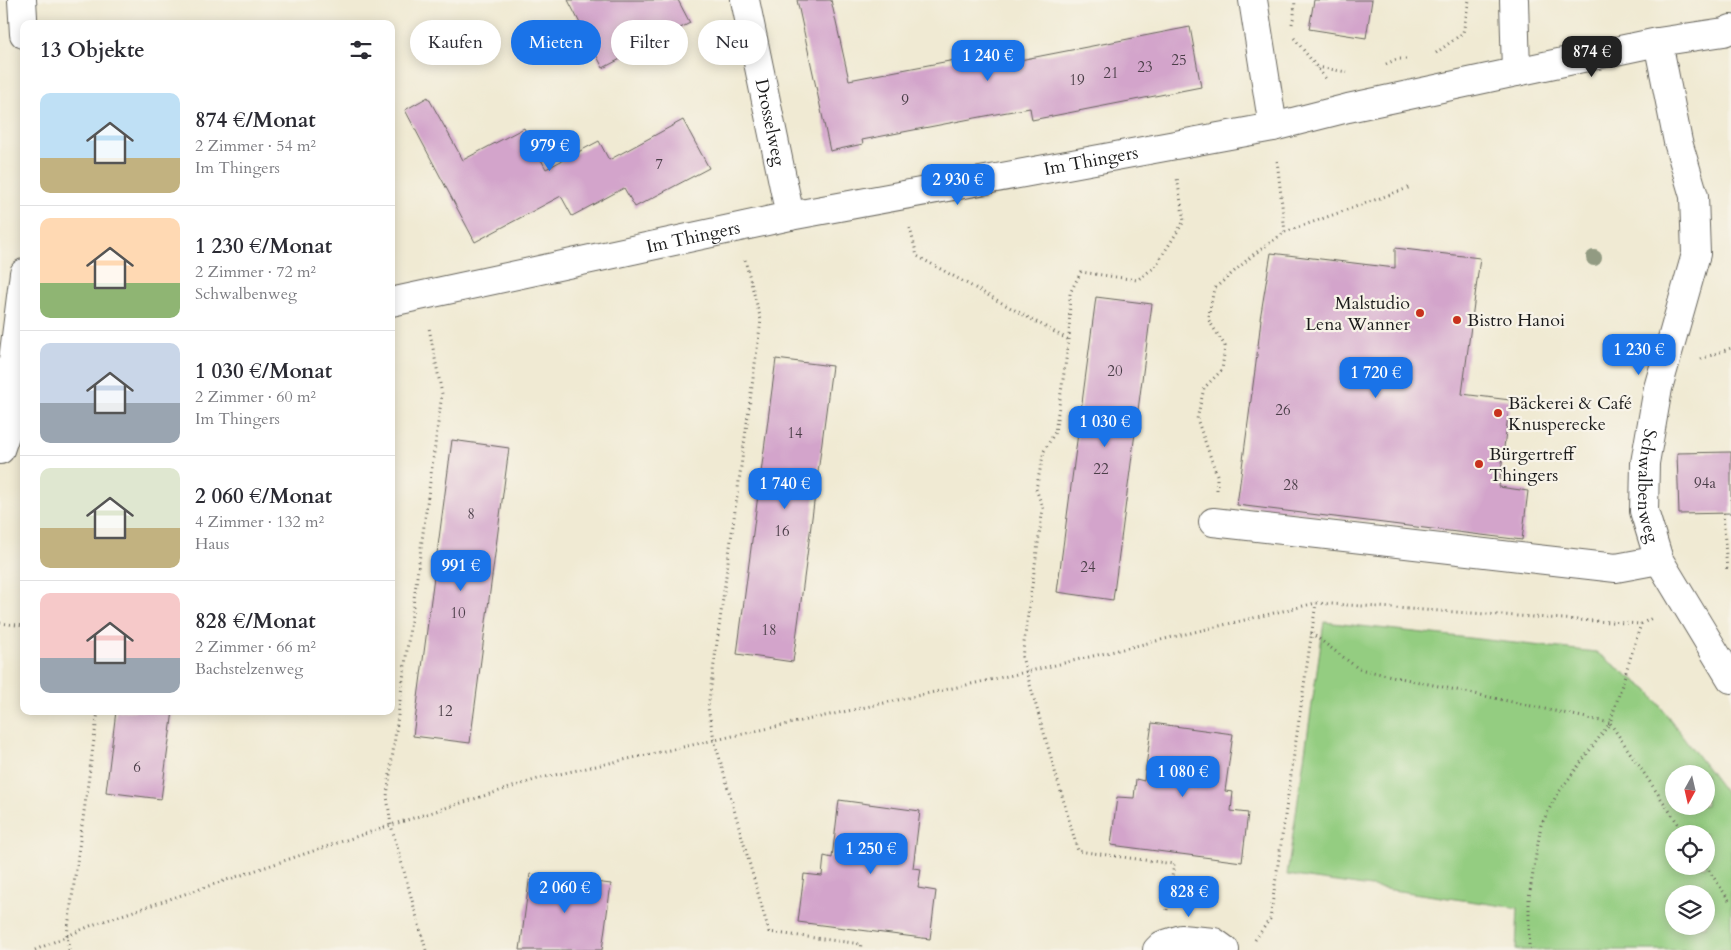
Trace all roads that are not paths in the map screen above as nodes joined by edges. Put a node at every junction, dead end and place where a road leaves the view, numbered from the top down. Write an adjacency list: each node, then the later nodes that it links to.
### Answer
1 (22, 0): 5 (street)
2 (745, 0): 10 (street, Drosselweg)
3 (1253, 0): 9 (street)
4 (1514, 0): 8 (street)
5 (23, 20)
6 (1731, 29): 7 (street, Im Thingers)
7 (1658, 42): 8 (street, Im Thingers); 16 (street, Schwalbenweg)
8 (1516, 72): 9 (street, Im Thingers)
9 (1272, 127): 10 (street, Im Thingers)
10 (790, 216): 11 (street, Im Thingers)
11 (395, 301)
12 (20, 335): 13 (street)
13 (17, 382): 14 (street)
14 (0, 450)
15 (1213, 522): 16 (street)
16 (1659, 560): 17 (street, Schwalbenweg)
17 (1731, 679)
18 (1160, 948): 19 (street)
19 (1225, 950)

